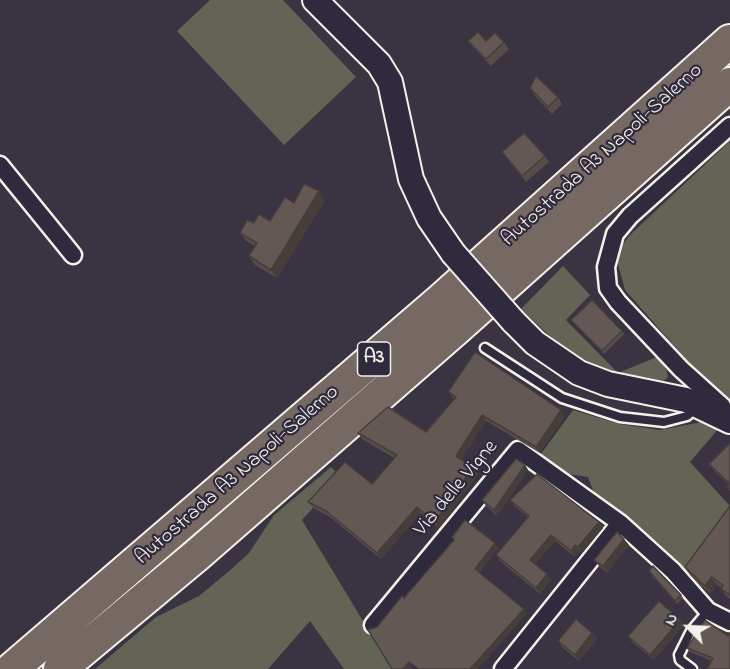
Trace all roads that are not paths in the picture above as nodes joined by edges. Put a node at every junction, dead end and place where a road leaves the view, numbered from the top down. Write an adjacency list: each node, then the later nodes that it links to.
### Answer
1 (315, 0): 8 (street, bridge)
2 (730, 41): 14 (highway, Autostrada A3 Napoli-Salerno / A3)
3 (730, 84): 15 (highway, Autostrada A3 Napoli-Salerno / A3)
4 (730, 126): 8 (street)
5 (0, 165): 6 (street)
6 (73, 255)
7 (486, 348): 8 (lane)
8 (686, 390): 9 (street)
9 (730, 421)
10 (620, 523): 11 (street, Via delle Vigne); 13 (street, Via delle Vigne); 16 (street)
11 (708, 611): 12 (street, Via delle Vigne); 17 (lane)
12 (730, 622)
13 (373, 625)
14 (12, 669)
15 (60, 669)
16 (503, 669)
17 (692, 669)

